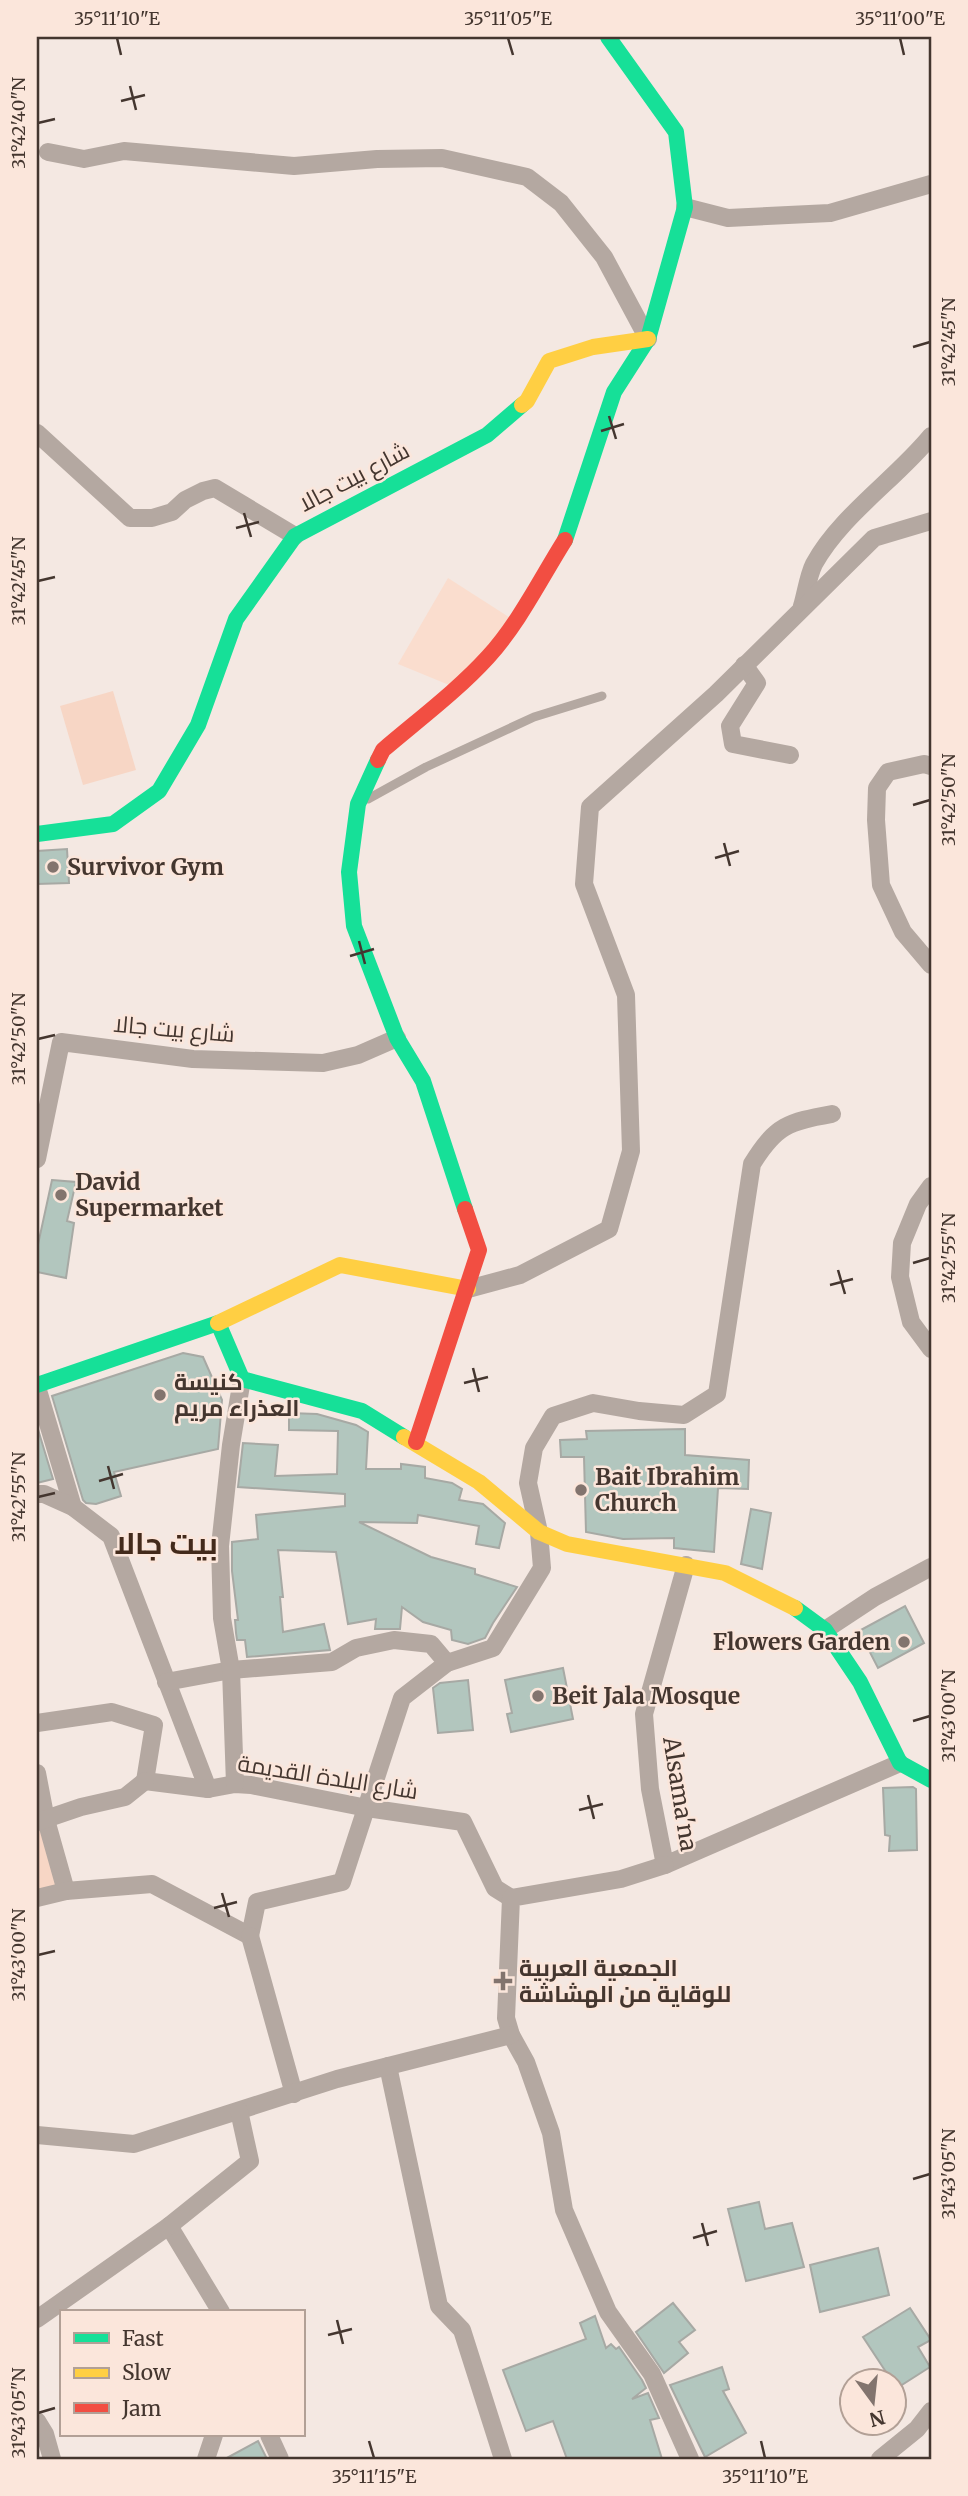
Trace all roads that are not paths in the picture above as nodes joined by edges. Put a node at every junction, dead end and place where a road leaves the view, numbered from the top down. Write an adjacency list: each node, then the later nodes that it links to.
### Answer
1 (608, 37): 4 (street)
2 (48, 152): 5 (street)
3 (931, 184): 4 (street)
4 (685, 207): 5 (street)
5 (648, 340): 9 (street, شارع بيت جالا); 15 (street)
6 (37, 433): 9 (street)
7 (931, 436): 10 (street)
8 (931, 521): 10 (street)
9 (295, 536): 16 (street, شارع بيت جالا)
10 (802, 606): 11 (street)
11 (744, 666): 13 (street); 22 (street)
12 (602, 696): 15 (lane)
13 (790, 755)
14 (931, 766): 17 (street)
15 (358, 804): 18 (street)
16 (37, 834)
17 (931, 965)
18 (397, 1038): 20 (street, شارع بيت جالا); 22 (street)
19 (832, 1114): 30 (street)
20 (37, 1159)
21 (931, 1186): 24 (street)
22 (468, 1289): 23 (street); 27 (street)
23 (218, 1323): 25 (street); 26 (street)
24 (931, 1349)
25 (242, 1379): 27 (street); 35 (street)
26 (37, 1386): 29 (street)
27 (416, 1442): 30 (street)
28 (37, 1494): 29 (street)
29 (73, 1507): 36 (street)
30 (539, 1532): 31 (street); 34 (street)
31 (686, 1565): 33 (street); 46 (street, Alsama'na)
32 (931, 1567): 33 (street)
33 (825, 1630): 38 (street)
34 (447, 1663): 35 (street); 44 (street)
35 (231, 1670): 36 (street); 42 (street)
36 (166, 1682): 43 (street)
37 (37, 1723): 41 (street)
38 (900, 1763): 40 (street); 46 (street, Alsama'na)
39 (37, 1773): 45 (street)
40 (931, 1780)
41 (145, 1781): 43 (street, شارع البلدة القديمة); 45 (street)
42 (235, 1784): 43 (street, شارع البلدة القديمة); 44 (street, شارع البلدة القديمة)
43 (208, 1789)
44 (367, 1808): 49 (street, شارع البلدة القديمة); 50 (street)
45 (41, 1821): 47 (street)
46 (665, 1866): 49 (street)
47 (66, 1891): 48 (street); 50 (street)
48 (37, 1898)
49 (511, 1898): 51 (street)
50 (250, 1936): 53 (street)
51 (511, 2035): 52 (street); 67 (street)
52 (388, 2066): 53 (street); 66 (street)
53 (294, 2094): 54 (street)
54 (239, 2111): 55 (street); 56 (street)
55 (37, 2135)
56 (169, 2226): 57 (street); 58 (street)
57 (220, 2310)
58 (37, 2319)
59 (931, 2411): 68 (street)
60 (37, 2421): 63 (street)
61 (214, 2436): 64 (street)
62 (270, 2436): 65 (street)
63 (52, 2459)
64 (206, 2459)
65 (281, 2459)
66 (503, 2459)
67 (690, 2459)
68 (880, 2459)

